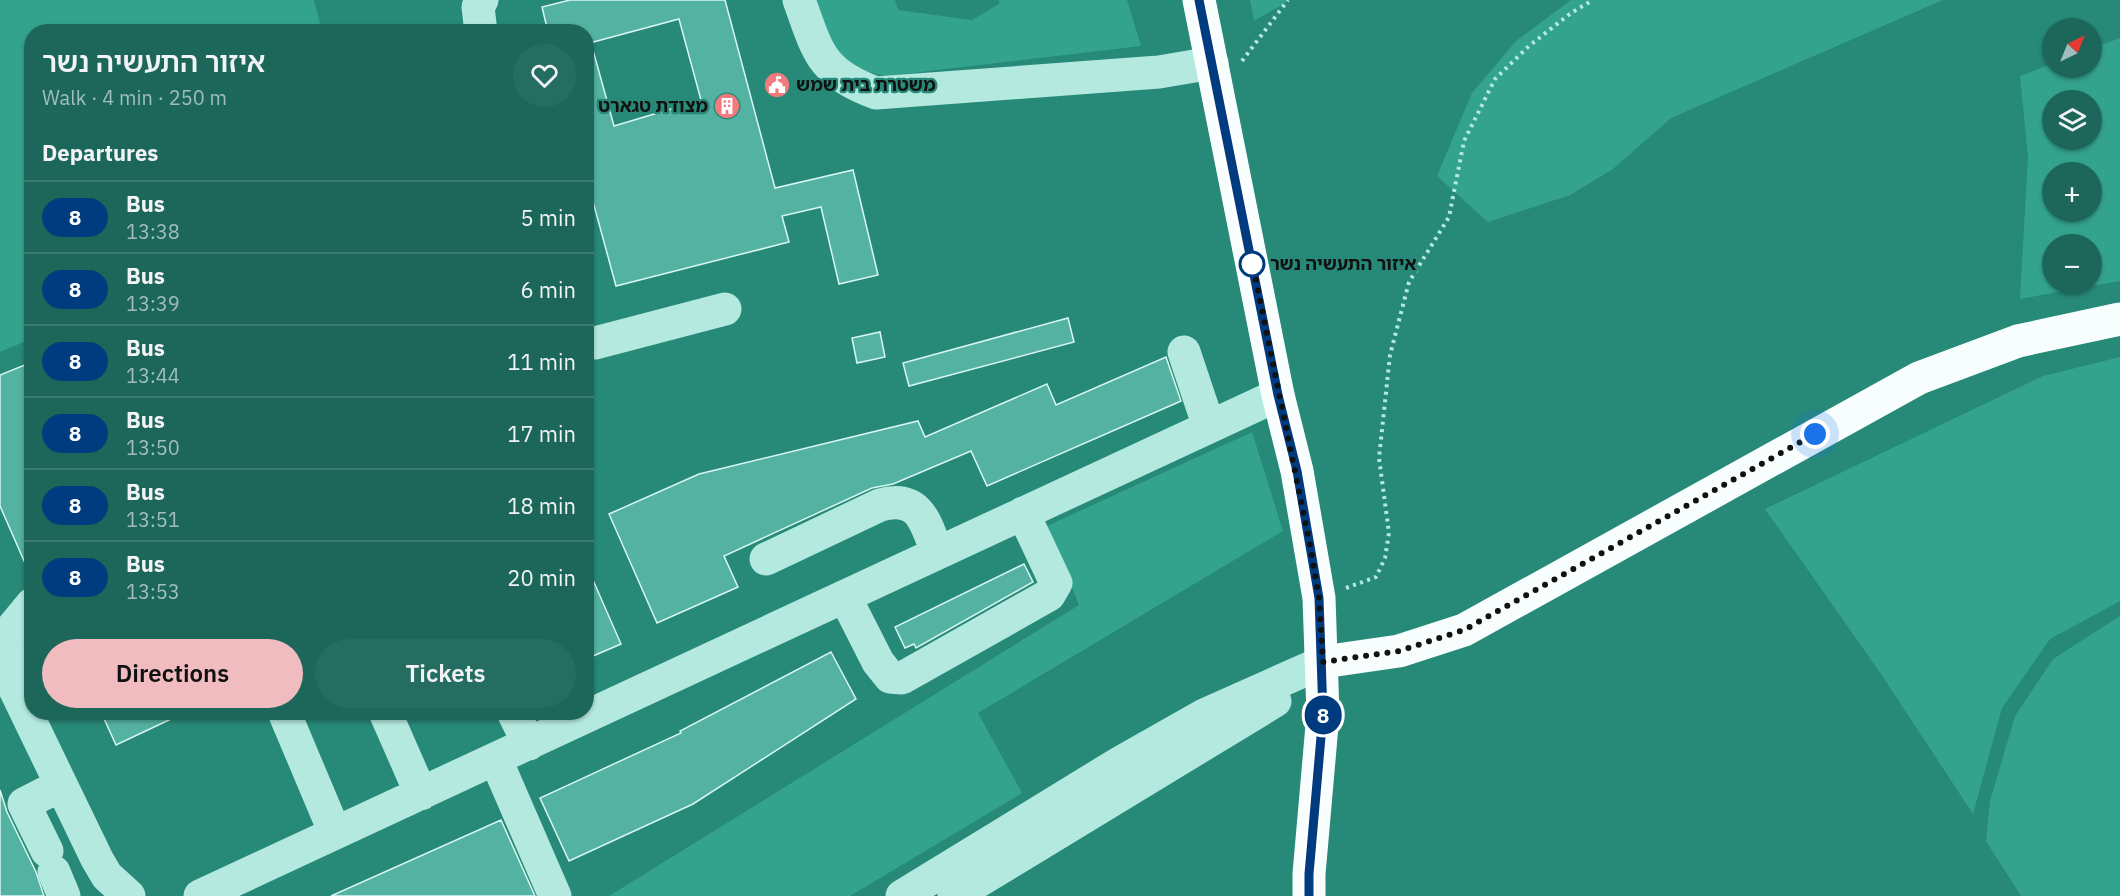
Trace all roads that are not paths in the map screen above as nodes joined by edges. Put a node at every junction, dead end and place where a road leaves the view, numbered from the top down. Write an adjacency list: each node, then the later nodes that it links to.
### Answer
1 (482, 0): 4 (street)
2 (799, 0): 5 (street)
3 (1199, 0): 5 (main road)
4 (480, 24)
5 (1215, 78): 10 (main road)
6 (725, 309): 8 (street)
7 (2120, 319): 18 (main road)
8 (594, 343)
9 (1184, 352): 11 (street)
10 (1278, 395): 11 (street); 18 (main road)
11 (1209, 427): 12 (street)
12 (1023, 513): 13 (street); 15 (street)
13 (937, 553): 14 (street); 15 (street)
14 (766, 559)
15 (845, 597): 20 (street)
16 (24, 614): 17 (street)
17 (4, 641): 19 (street)
18 (1323, 662): 35 (street); 36 (street); 37 (main road)
19 (24, 708)
20 (594, 714)
21 (30, 720): 28 (street)
22 (287, 720): 30 (street)
23 (389, 720): 29 (street)
24 (517, 720): 26 (street)
25 (581, 720): 26 (street)
26 (529, 744): 27 (street)
27 (496, 760): 29 (street); 34 (street)
28 (61, 785): 31 (street); 32 (street)
29 (422, 794): 30 (street)
30 (335, 833): 33 (street)
31 (55, 873)
32 (121, 894)
33 (200, 896)
34 (555, 896)
35 (902, 896)
36 (954, 896)
37 (1310, 896)

